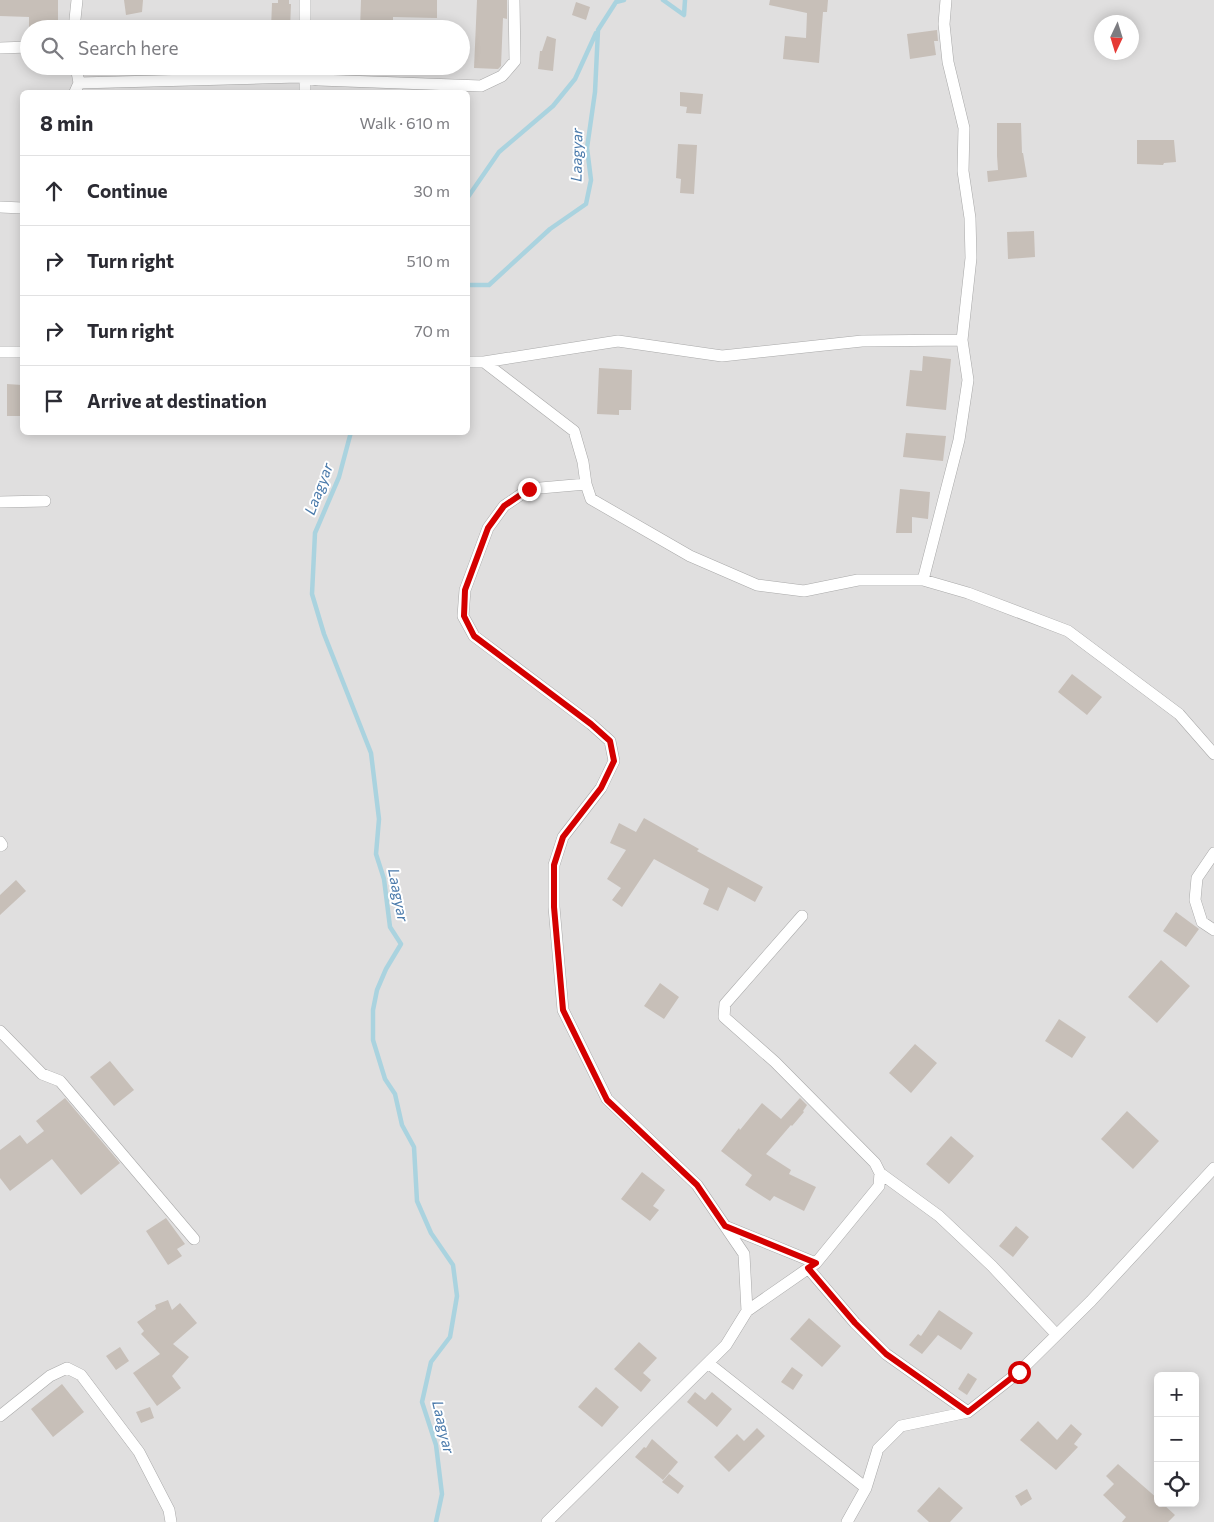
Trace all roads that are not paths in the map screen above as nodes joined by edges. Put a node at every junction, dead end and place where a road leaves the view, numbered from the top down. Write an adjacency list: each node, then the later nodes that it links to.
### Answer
1 (76, 0): 5 (street)
2 (305, 0): 6 (street)
3 (514, 0): 12 (street)
4 (946, 0): 17 (street)
5 (75, 20)
6 (305, 20)
7 (20, 47): 8 (street)
8 (0, 48)
9 (76, 75): 13 (street)
10 (262, 75): 13 (street)
11 (305, 75): 14 (street)
12 (310, 75)
13 (77, 88)
14 (305, 90)
15 (0, 207): 16 (street)
16 (20, 208)
17 (962, 340): 21 (street); 25 (street)
18 (0, 352): 19 (street)
19 (20, 352)
20 (470, 362): 21 (street)
21 (484, 362): 22 (street)
22 (586, 484): 25 (street); 33 (street)
23 (45, 501): 24 (street)
24 (0, 502)
25 (923, 580): 26 (street)
26 (1214, 754)
27 (1214, 853): 29 (street)
28 (802, 916): 32 (street)
29 (1214, 930)
30 (0, 1031): 34 (street)
31 (1214, 1168): 37 (street)
32 (880, 1173): 35 (street); 37 (street)
33 (725, 1226): 35 (street); 36 (street)
34 (194, 1239)
35 (812, 1265): 36 (street); 39 (street)
36 (747, 1311): 38 (street)
37 (1056, 1334): 39 (street)
38 (708, 1363): 41 (street); 43 (street)
39 (968, 1412): 41 (street)
40 (0, 1416): 42 (street)
41 (866, 1488): 44 (street)
42 (171, 1522)
43 (547, 1522)
44 (847, 1522)

